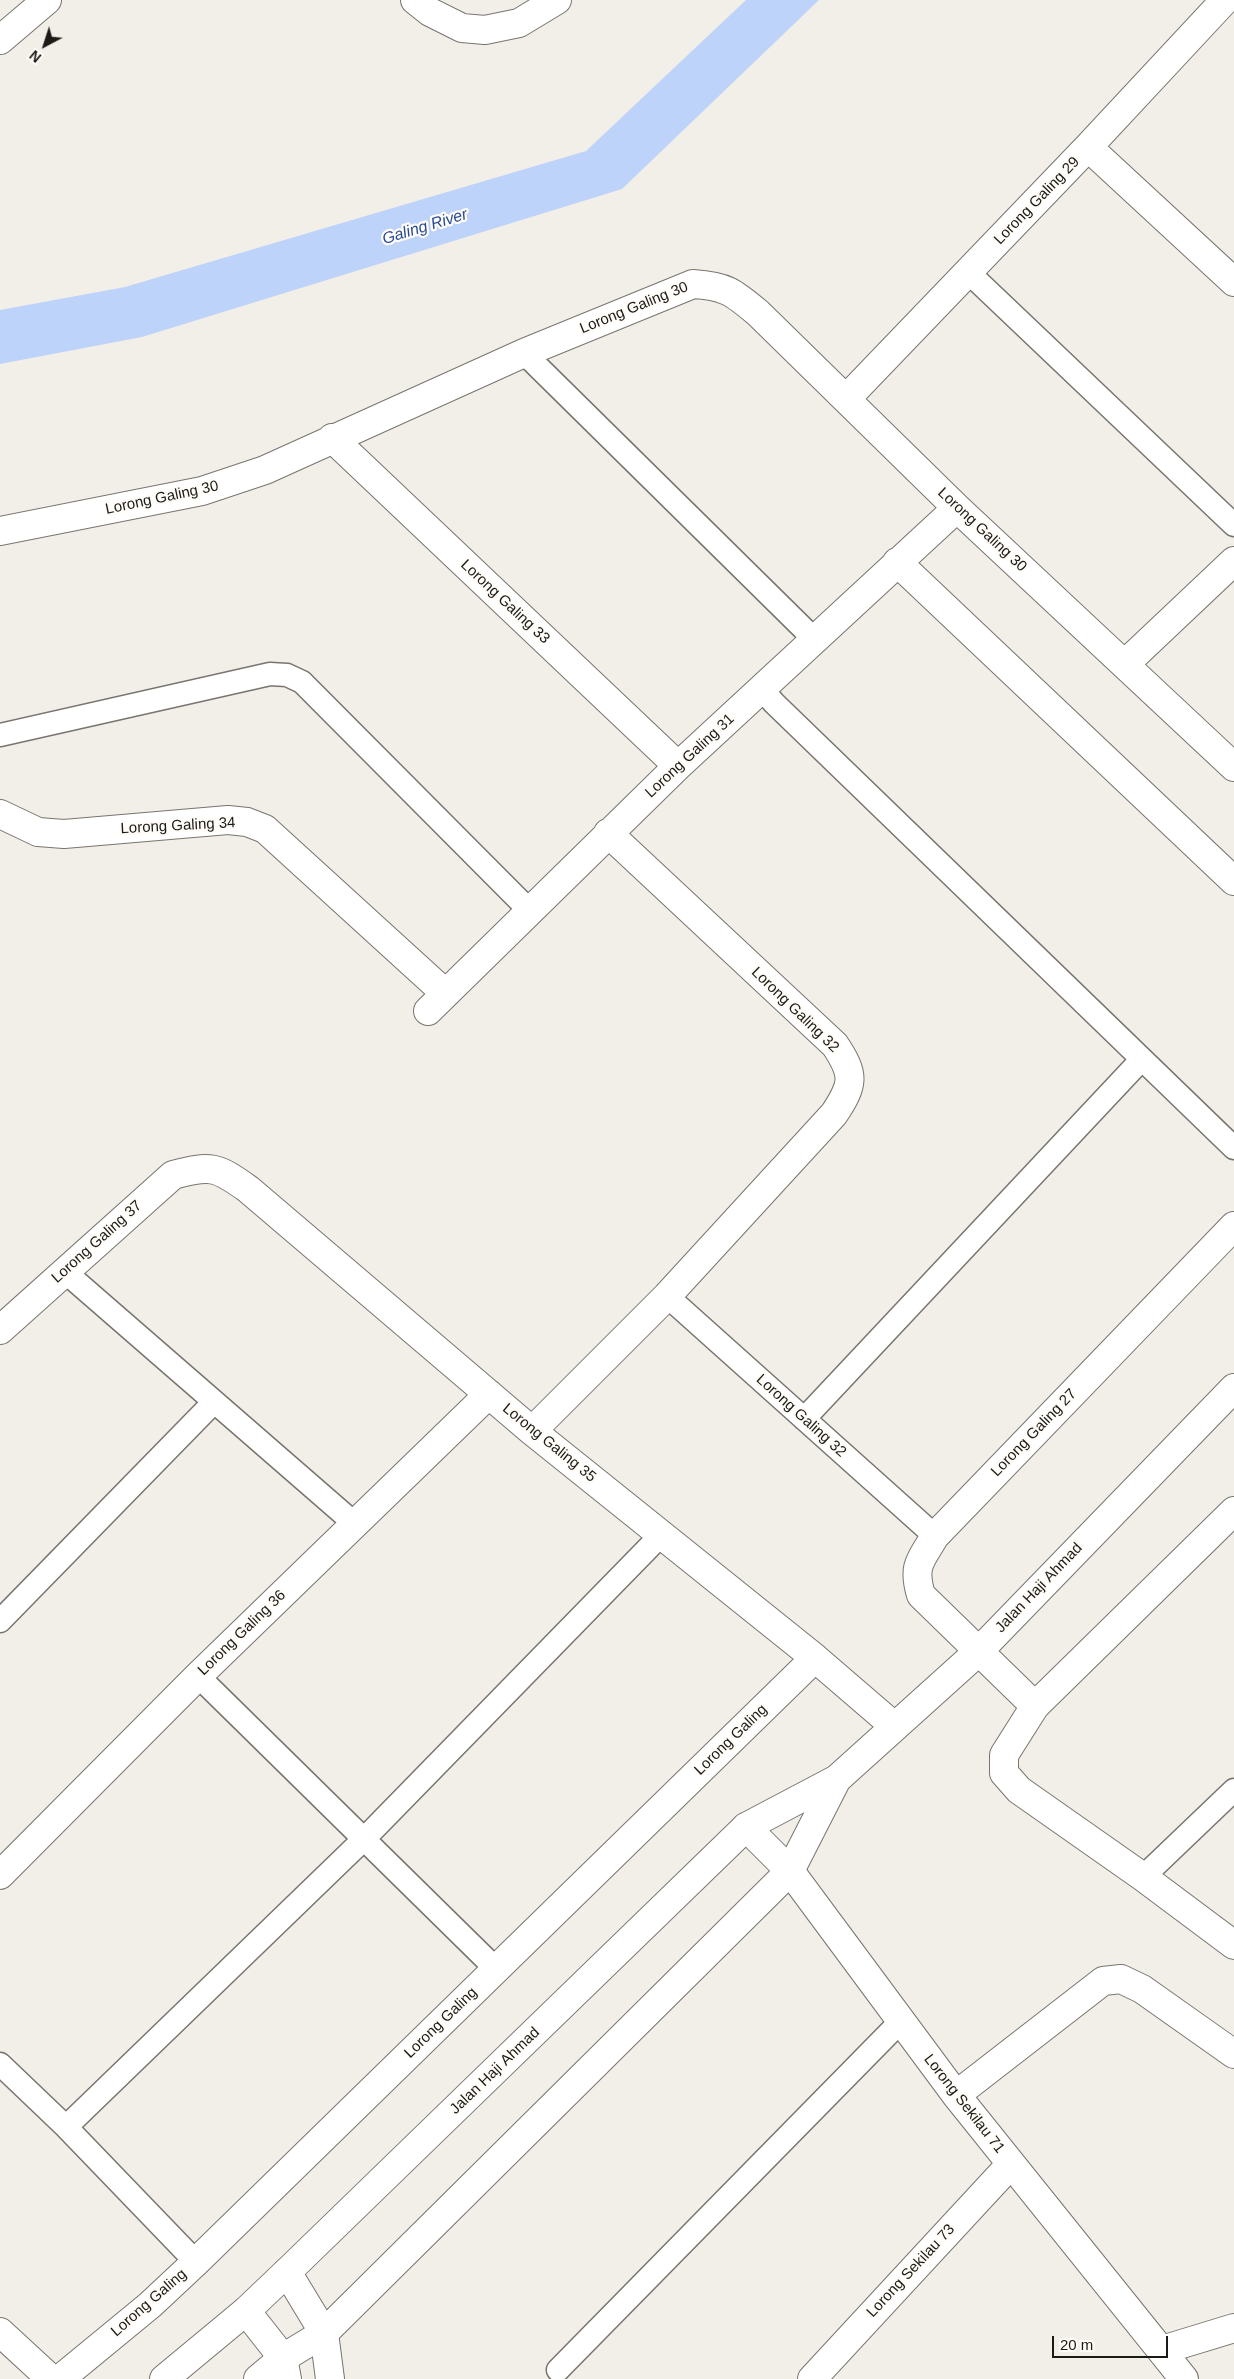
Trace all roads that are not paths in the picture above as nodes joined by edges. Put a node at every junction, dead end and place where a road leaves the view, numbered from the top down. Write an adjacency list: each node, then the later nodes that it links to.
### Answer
1 (47, 0): 5 (street)
2 (415, 0): 3 (street)
3 (557, 0)
4 (1228, 3): 6 (street, Lorong Galing 29)
5 (0, 40)
6 (1088, 148): 7 (street, Lorong Galing 29); 8 (street)
7 (968, 272): 10 (street, Lorong Galing 29); 13 (lane)
8 (1234, 282)
9 (524, 353): 10 (street, Lorong Galing 30); 11 (street, Lorong Galing 30); 17 (lane)
10 (846, 399): 12 (street, Lorong Galing 30)
11 (332, 438): 14 (street, Lorong Galing 30); 21 (street, Lorong Galing 33)
12 (957, 508): 15 (street, Lorong Galing 31); 18 (street, Lorong Galing 30)
13 (1234, 525)
14 (0, 531)
15 (898, 562): 17 (street, Lorong Galing 31); 25 (street)
16 (1234, 562): 18 (street)
17 (815, 640): 19 (street, Lorong Galing 31)
18 (1125, 664): 22 (street, Lorong Galing 30)
19 (762, 689): 21 (street, Lorong Galing 31); 28 (lane)
20 (0, 735): 26 (lane)
21 (678, 766): 24 (street, Lorong Galing 31)
22 (1234, 767)
23 (0, 814): 27 (street, Lorong Galing 34)
24 (608, 833): 26 (street, Lorong Galing 31); 33 (street, Lorong Galing 32)
25 (1234, 881)
26 (529, 910): 27 (street, Lorong Galing 31)
27 (437, 1002)
28 (1142, 1060): 29 (lane); 38 (lane)
29 (1234, 1148)
30 (202, 1167): 32 (street, Lorong Galing 37); 36 (street, Lorong Galing 35)
31 (1234, 1226): 43 (street, Lorong Galing 27)
32 (64, 1271): 34 (street, Lorong Galing 37); 37 (lane)
33 (667, 1296): 38 (lane, Lorong Galing 32); 39 (street, Lorong Galing 32)
34 (0, 1330)
35 (1234, 1388): 45 (street, Jalan Haji Ahmad)
36 (489, 1394): 39 (street, Lorong Galing 35); 41 (street, Lorong Galing 36)
37 (214, 1402): 41 (lane); 44 (lane)
38 (804, 1419): 43 (lane, Lorong Galing 32)
39 (532, 1431): 42 (street, Lorong Galing 35)
40 (1234, 1511): 48 (street)
41 (355, 1524): 47 (street, Lorong Galing 36)
42 (662, 1534): 46 (street, Lorong Galing 35); 53 (lane)
43 (935, 1536): 45 (street, Lorong Galing 27)
44 (0, 1620)
45 (979, 1650): 48 (street, Lorong Galing 27); 49 (street, Jalan Haji Ahmad)
46 (815, 1658): 49 (street, Lorong Galing 35); 58 (street, Lorong Galing)
47 (198, 1676): 53 (lane); 54 (street, Lorong Galing 36)
48 (1035, 1706): 56 (street)
49 (894, 1726): 50 (street, Jalan Haji Ahmad)
50 (837, 1780): 52 (street, Jalan Haji Ahmad); 55 (street, Jalan Haji Ahmad)
51 (1234, 1790): 56 (lane)
52 (746, 1827): 55 (street, Lorong Sekilau 71); 66 (street, Jalan Haji Ahmad)
53 (365, 1838): 58 (lane); 63 (lane)
54 (6, 1857)
55 (790, 1871): 59 (street, Lorong Sekilau 71); 70 (street, Jalan Haji Ahmad)
56 (1143, 1877): 57 (street)
57 (1234, 1945)
58 (496, 1969): 65 (street, Lorong Galing)
59 (901, 2021): 62 (street, Lorong Sekilau 71); 73 (lane)
60 (1234, 2054): 62 (street)
61 (0, 2064): 63 (lane)
62 (956, 2094): 64 (street, Lorong Sekilau 71)
63 (66, 2127): 65 (lane)
64 (1011, 2164): 71 (street, Lorong Sekilau 71); 74 (street, Lorong Sekilau 73)
65 (196, 2262): 76 (street, Lorong Galing)
66 (287, 2272): 67 (street, Jalan Haji Ahmad); 70 (street)
67 (246, 2311): 72 (street); 77 (street, Jalan Haji Ahmad)
68 (1234, 2328): 71 (street)
69 (0, 2332): 75 (street)
70 (324, 2332): 72 (street, Jalan Haji Ahmad); 79 (street)
71 (1162, 2350): 80 (street, Lorong Sekilau 71)
72 (285, 2368): 78 (street, Jalan Haji Ahmad)
73 (558, 2370)
74 (820, 2376)
75 (51, 2379)
76 (60, 2379)
77 (164, 2379)
78 (258, 2379)
79 (330, 2379)
80 (1184, 2379)

